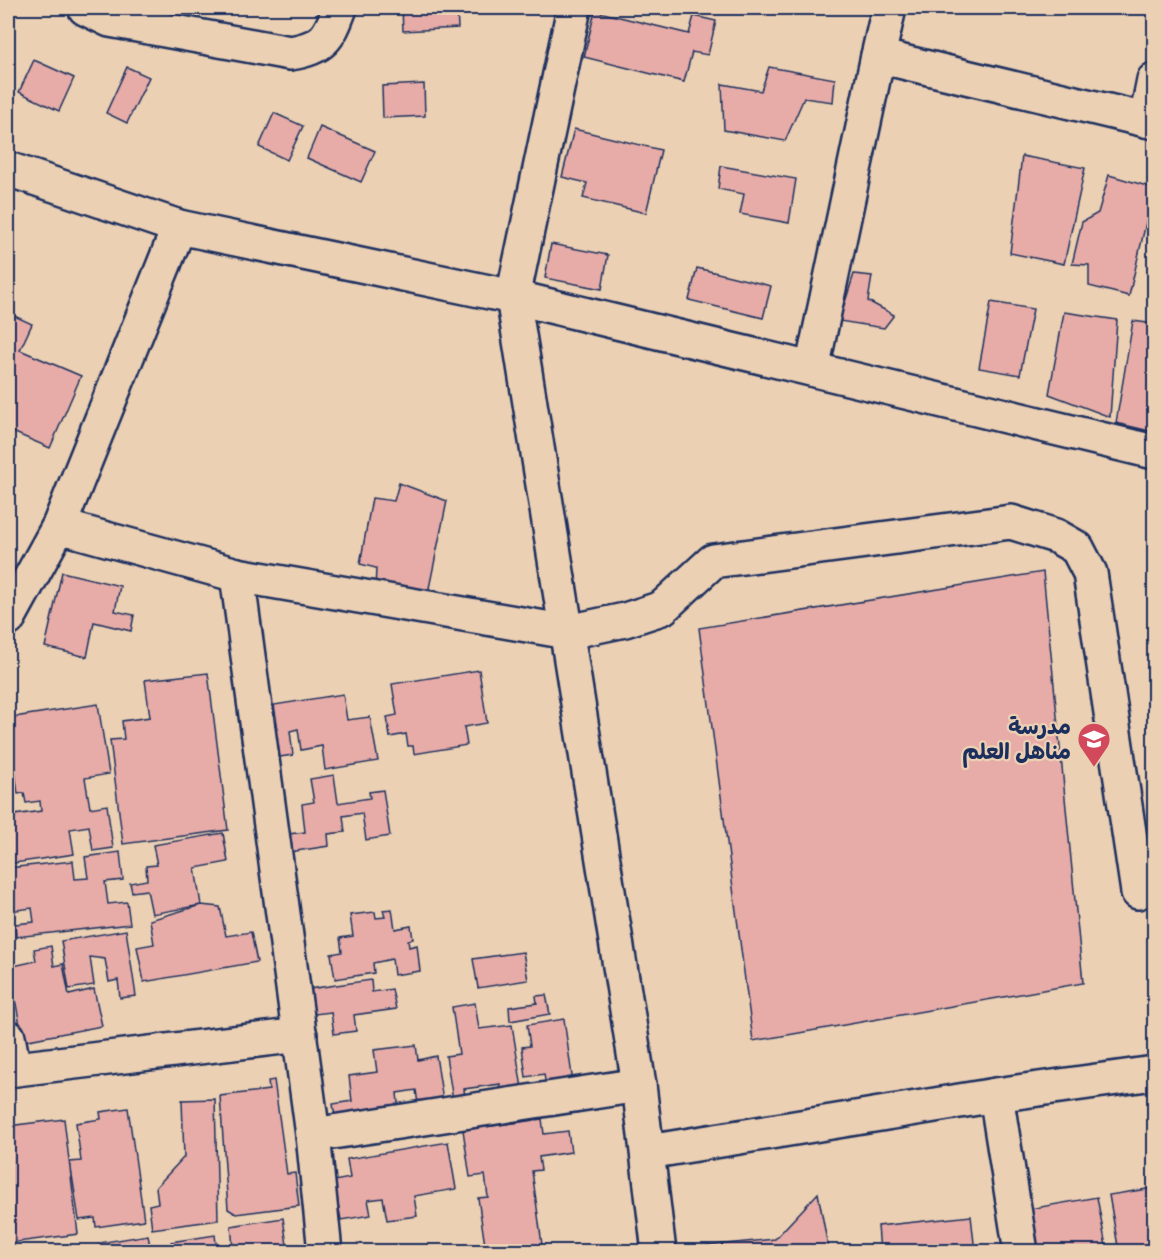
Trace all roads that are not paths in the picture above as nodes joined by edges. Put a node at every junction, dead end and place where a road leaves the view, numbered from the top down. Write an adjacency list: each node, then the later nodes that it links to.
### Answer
1 (85, 8): 2 (street)
2 (340, 8)
3 (574, 8): 10 (street)
4 (889, 8): 5 (street)
5 (878, 56): 7 (street); 11 (street)
6 (1155, 80): 7 (street)
7 (1150, 121)
8 (8, 169): 9 (street)
9 (179, 226): 10 (street); 13 (street)
10 (513, 297): 11 (street); 16 (street)
11 (812, 369): 12 (street)
12 (1155, 452)
13 (59, 526): 14 (street); 15 (street)
14 (237, 575): 16 (street); 18 (street)
15 (8, 619)
16 (568, 632): 17 (street); 22 (street)
17 (1138, 892)
18 (300, 1035): 20 (street); 24 (street)
19 (8, 1037): 20 (street)
20 (11, 1069)
21 (1155, 1073): 23 (street)
22 (639, 1085): 24 (street); 25 (street)
23 (996, 1095): 25 (street); 28 (street)
24 (313, 1135): 26 (street)
25 (648, 1152): 27 (street)
26 (325, 1251)
27 (659, 1251)
28 (1021, 1251)

